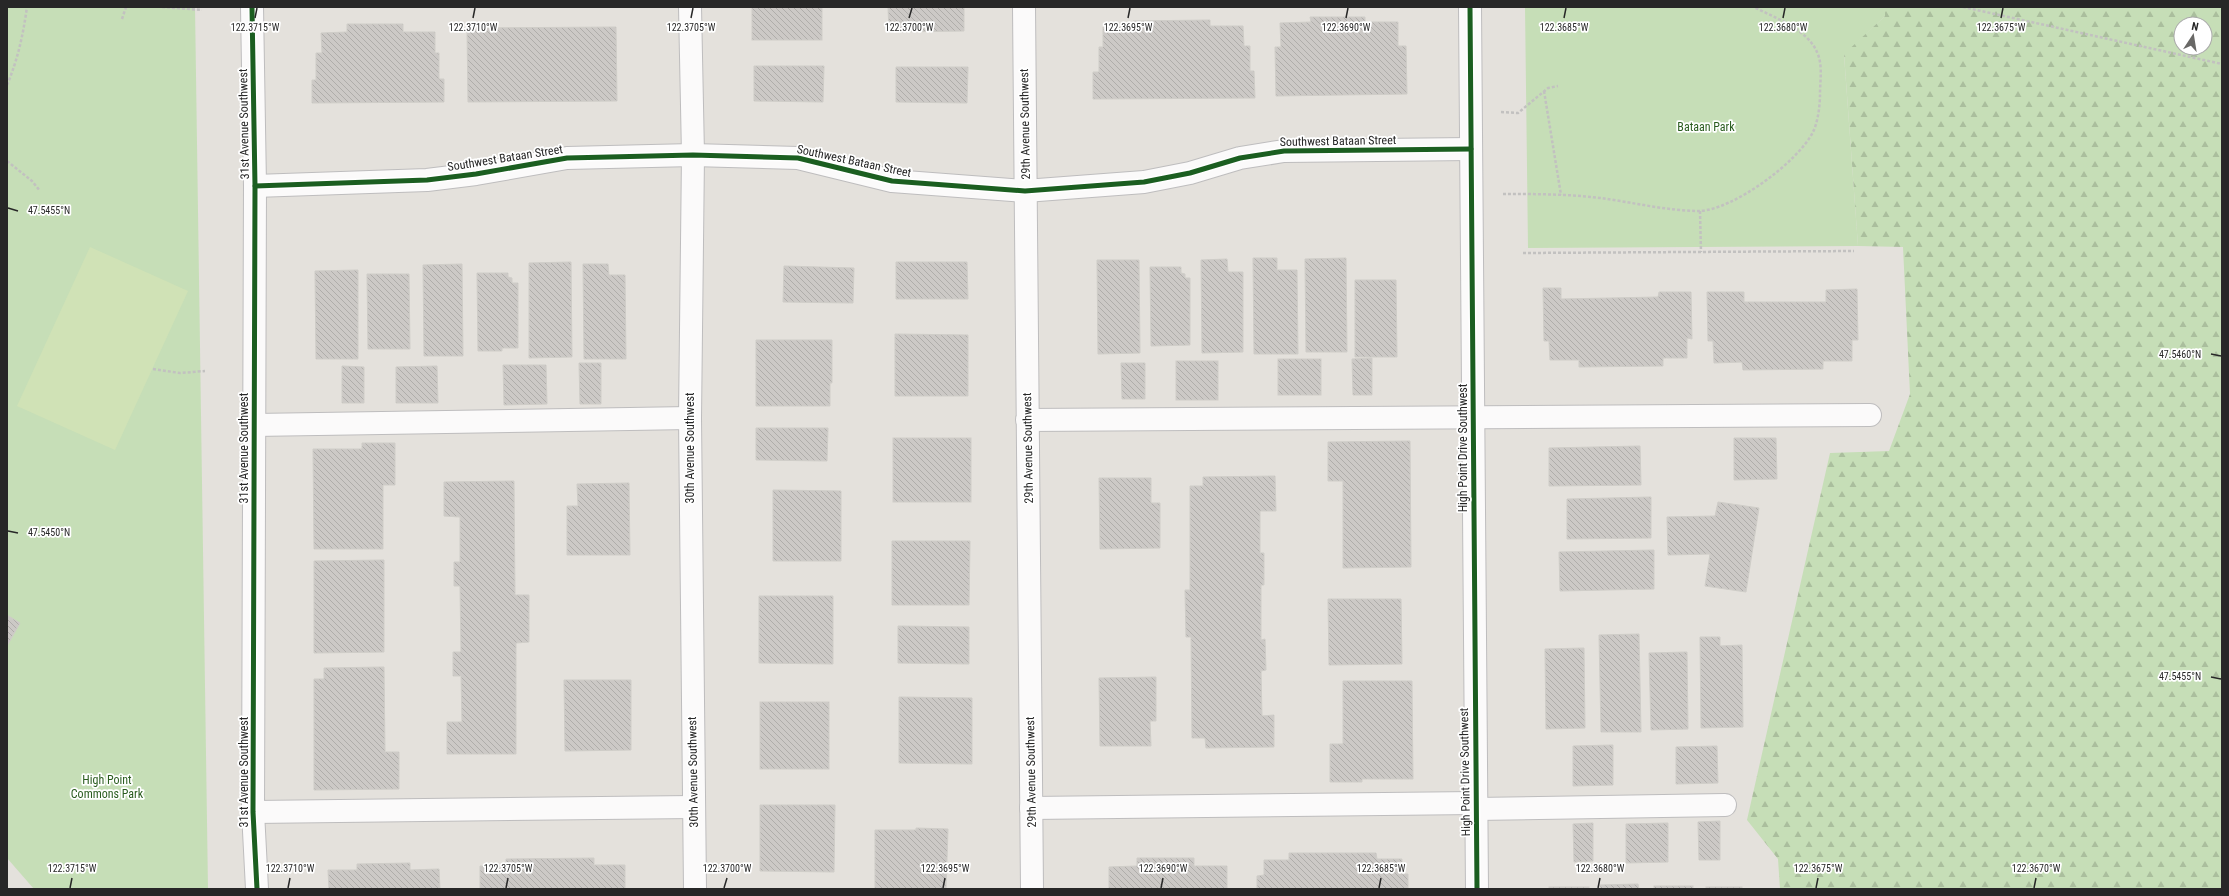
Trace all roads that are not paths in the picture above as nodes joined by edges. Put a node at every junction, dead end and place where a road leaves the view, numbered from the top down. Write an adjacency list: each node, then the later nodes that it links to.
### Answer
1 (252, 7): 7 (street, 31st Avenue Southwest)
2 (690, 7): 6 (street, 30th Avenue Southwest)
3 (1024, 7): 8 (street, 29th Avenue Southwest)
4 (1470, 7): 5 (street, High Point Drive Southwest)
5 (1471, 149): 8 (street, Southwest Bataan Street); 10 (street, High Point Drive Southwest)
6 (693, 155): 7 (street, Southwest Bataan Street); 8 (street, Southwest Bataan Street); 11 (street, 30th Avenue Southwest)
7 (255, 186): 13 (street, 31st Avenue Southwest)
8 (1025, 191): 12 (street, 29th Avenue Southwest)
9 (1870, 415): 10 (street)
10 (1473, 417): 12 (street); 15 (street, High Point Drive Southwest)
11 (690, 418): 13 (street); 16 (street, 30th Avenue Southwest)
12 (1027, 420): 17 (street, 29th Avenue Southwest)
13 (254, 425): 18 (street, 31st Avenue Southwest)
14 (1725, 805): 15 (street)
15 (1475, 806): 17 (street); 22 (street, High Point Drive Southwest)
16 (693, 807): 18 (street); 20 (street, 30th Avenue Southwest)
17 (1031, 808): 21 (street, 29th Avenue Southwest)
18 (253, 812): 19 (street, 31st Avenue Southwest)
19 (257, 889)
20 (695, 889)
21 (1032, 889)
22 (1477, 889)

